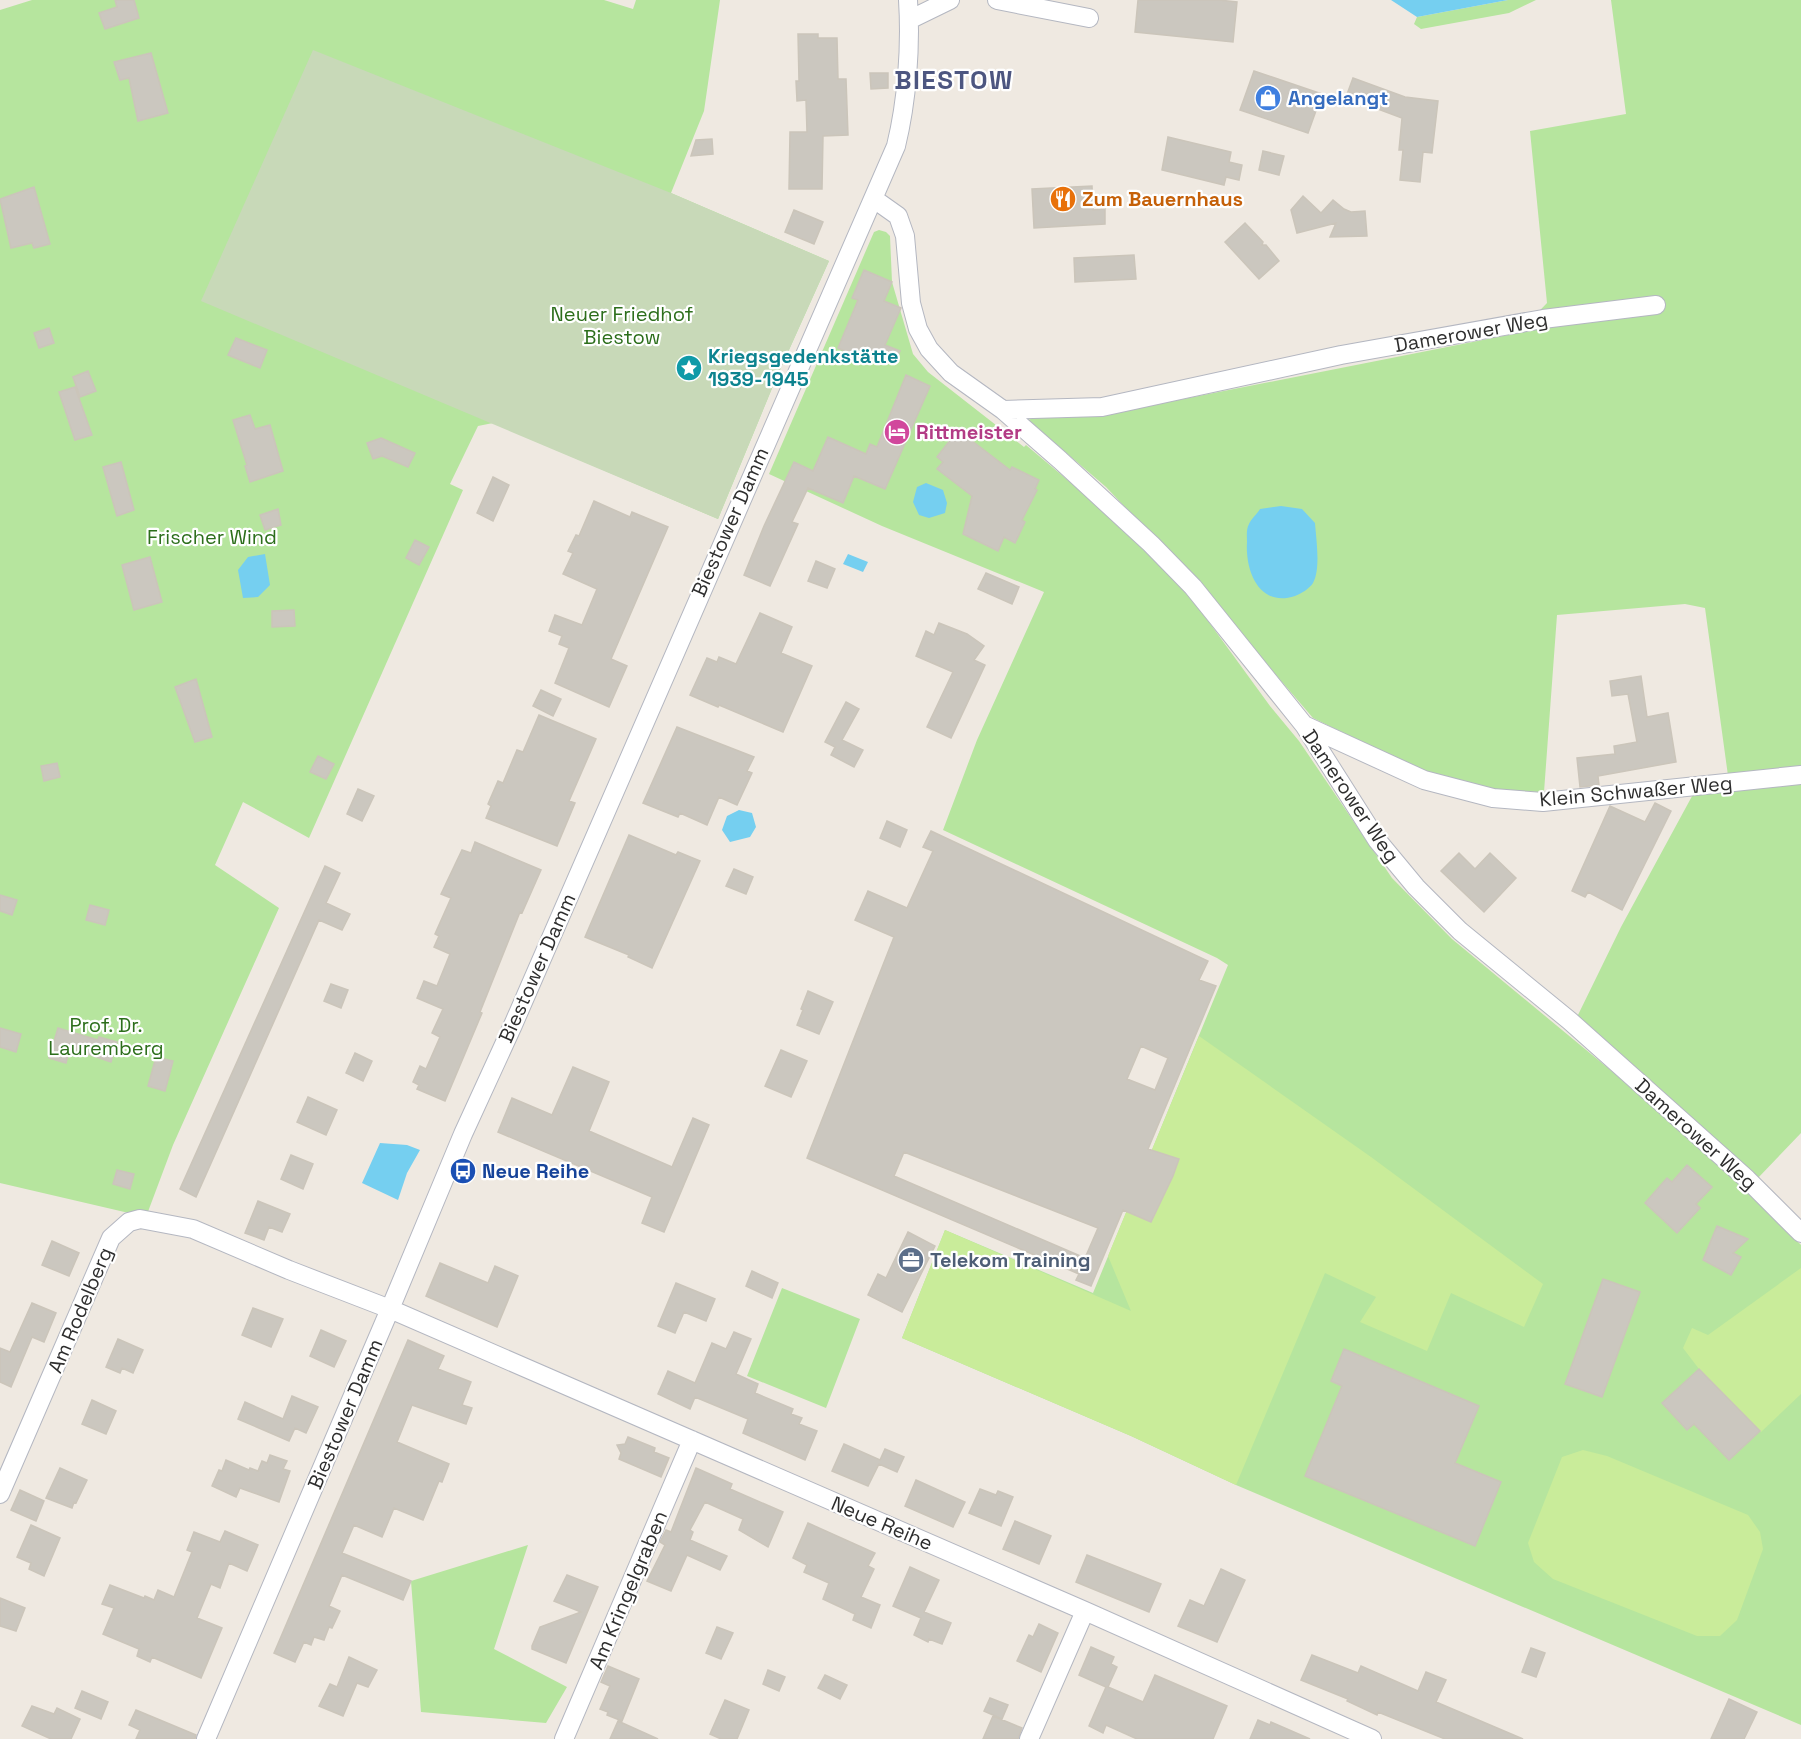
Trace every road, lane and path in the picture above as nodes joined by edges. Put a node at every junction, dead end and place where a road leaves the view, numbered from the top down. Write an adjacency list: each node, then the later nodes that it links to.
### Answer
1 (908, 0): 5 (street, Biestower Damm)
2 (950, 0): 5 (street)
3 (998, 0): 4 (street)
4 (1089, 18)
5 (909, 20): 6 (street, Biestower Damm)
6 (874, 199): 8 (street, Damerower Weg); 12 (street, Biestower Damm)
7 (1656, 305): 8 (street, Damerower Weg)
8 (1003, 410): 9 (street, Damerower Weg)
9 (1304, 725): 10 (street, Klein Schwaßer Weg); 11 (street, Damerower Weg)
10 (1801, 776)
11 (1801, 1233)
12 (390, 1309): 13 (street, Neue Reihe); 14 (street, Am Rodelberg); 16 (street, Biestower Damm)
13 (692, 1440): 15 (street, Neue Reihe); 17 (street, Am Kringelgraben)
14 (0, 1494)
15 (1085, 1611): 18 (street); 19 (street, Neue Reihe)
16 (206, 1739)
17 (564, 1739)
18 (1029, 1739)
19 (1372, 1739)

